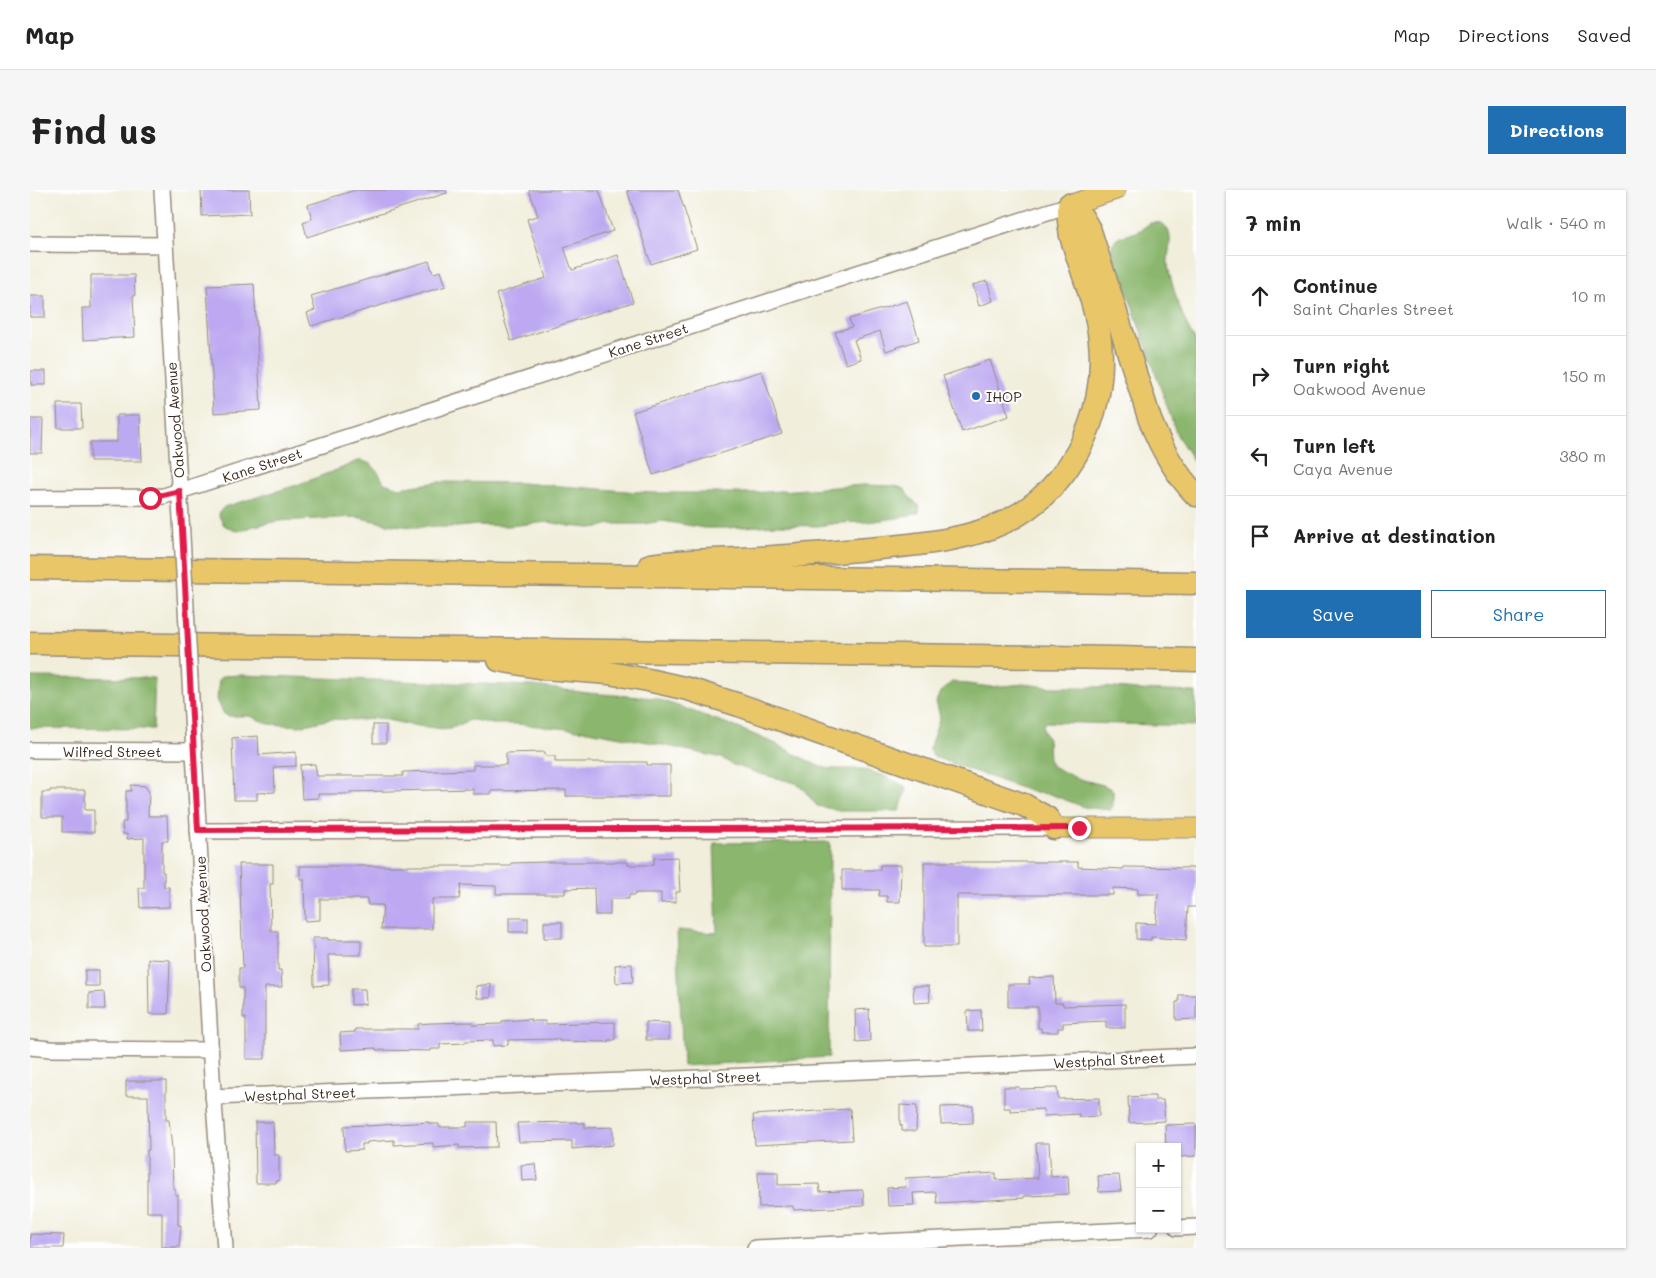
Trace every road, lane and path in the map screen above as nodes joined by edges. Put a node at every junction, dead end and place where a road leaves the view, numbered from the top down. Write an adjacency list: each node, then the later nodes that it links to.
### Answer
1 (162, 190): 5 (street, Oakwood Avenue)
2 (1116, 190): 3 (main road, Kane Street)
3 (1070, 205): 6 (street, Kane Street); 7 (highway); 10 (highway)
4 (30, 244): 5 (street)
5 (165, 245): 6 (street, Oakwood Avenue)
6 (180, 491): 8 (street, Kane Street); 16 (street, Oakwood Avenue, bridge)
7 (1196, 495)
8 (30, 498)
9 (30, 568): 10 (highway)
10 (599, 576): 11 (highway)
11 (1196, 584)
12 (30, 643): 13 (highway)
13 (454, 649): 14 (highway); 17 (highway)
14 (1196, 660)
15 (30, 750): 16 (street, Wilfred Street)
16 (194, 751): 19 (street, Oakwood Avenue)
17 (1054, 828): 18 (main road); 19 (street)
18 (1196, 828)
19 (198, 830): 21 (street, Oakwood Avenue)
20 (30, 1047): 21 (street)
21 (210, 1050): 23 (street, Oakwood Avenue)
22 (1196, 1056): 23 (street, Westphal Street)
23 (213, 1097): 27 (street, Oakwood Avenue)
24 (1196, 1227): 25 (street)
25 (1181, 1228)
26 (1136, 1230): 28 (street)
27 (225, 1248)
28 (755, 1248)

